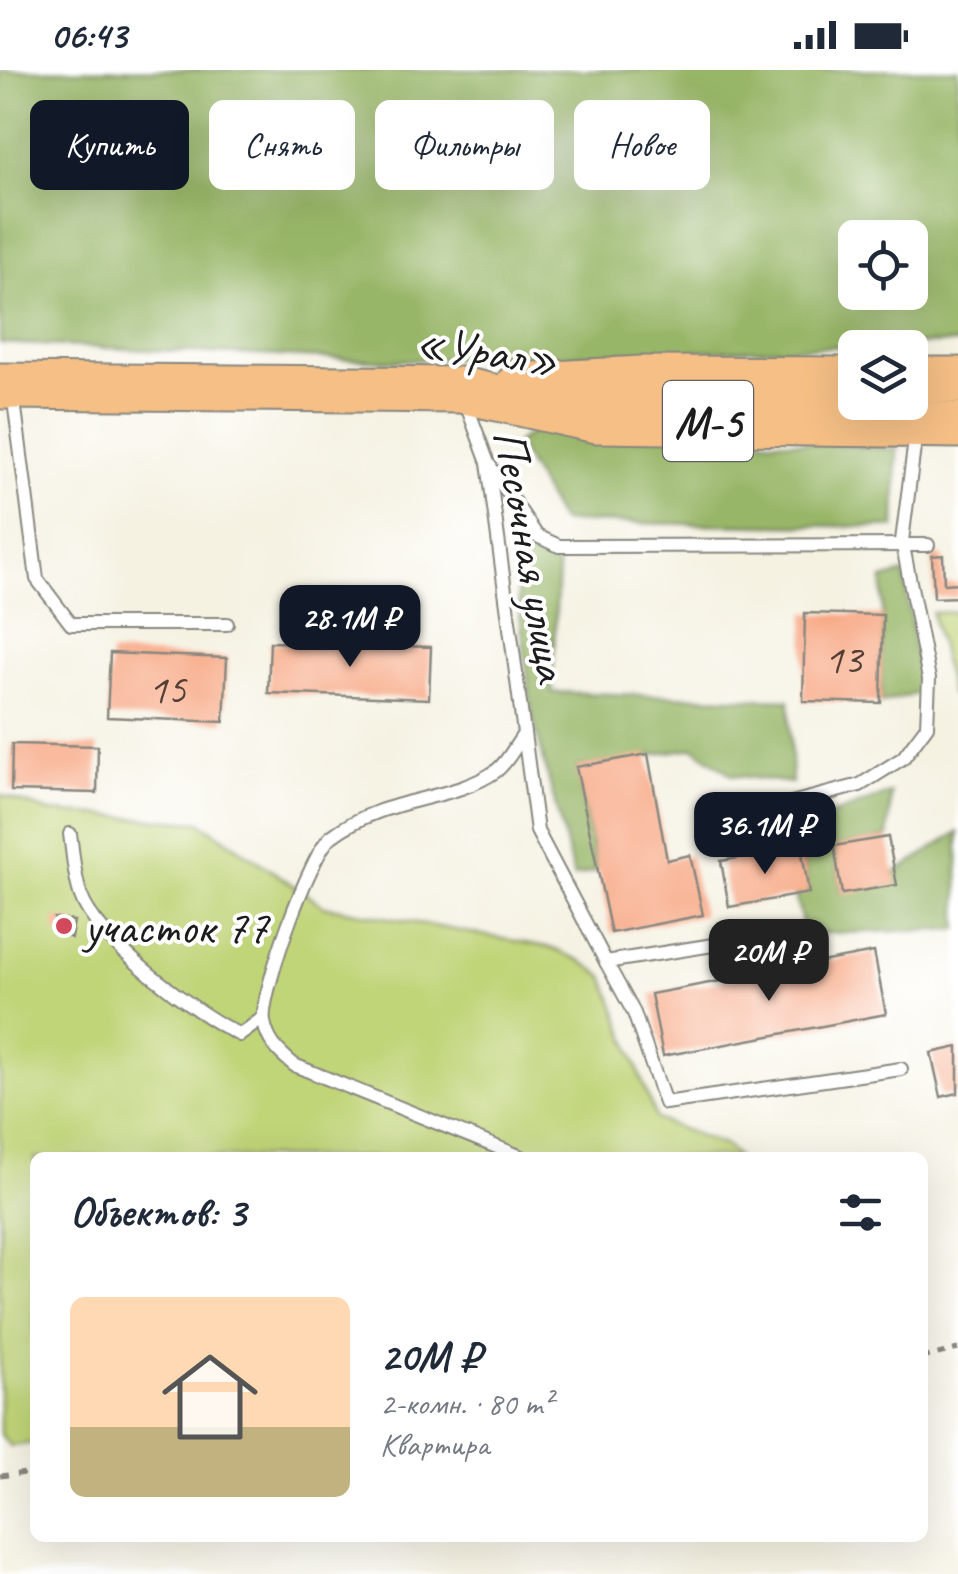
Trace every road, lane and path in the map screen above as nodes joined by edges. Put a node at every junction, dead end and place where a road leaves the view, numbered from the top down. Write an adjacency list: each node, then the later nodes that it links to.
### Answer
1 (838, 380): 5 (highway, М-5)
2 (928, 380): 3 (highway)
3 (958, 380)
4 (6, 385): 5 (highway, «Урал» / М-5); 10 (lane)
5 (461, 390): 6 (highway, «Урал» / М-5); 7 (lane, Песочная улица)
6 (937, 425): 9 (lane)
7 (488, 463): 9 (lane); 11 (lane, Песочная улица)
8 (928, 545): 9 (lane)
9 (903, 546): 12 (lane)
10 (227, 624)
11 (524, 734): 15 (lane, Песочная улица); 16 (lane, Песочная улица)
12 (722, 821)
13 (70, 834): 16 (lane)
14 (789, 933): 15 (lane)
15 (606, 962): 17 (lane, Песочная улица)
16 (263, 1018): 18 (lane)
17 (900, 1068)
18 (509, 1152)
19 (958, 1349): 20 (path)
20 (928, 1356)
21 (30, 1473): 22 (path)
22 (0, 1476)

